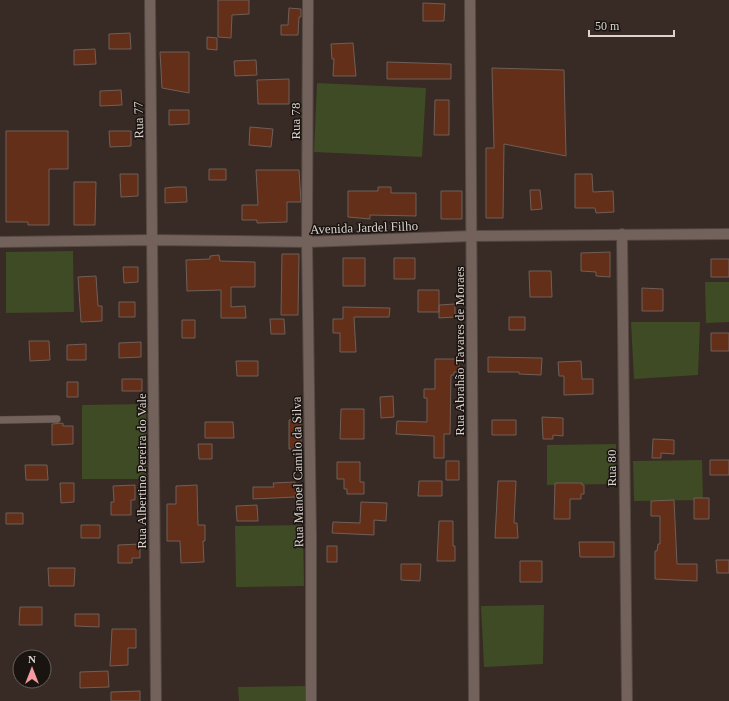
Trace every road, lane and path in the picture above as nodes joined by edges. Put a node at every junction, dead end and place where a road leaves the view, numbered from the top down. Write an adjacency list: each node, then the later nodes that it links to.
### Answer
1 (150, 0): 7 (street, Rua 77)
2 (308, 0): 9 (street, Rua 78)
3 (470, 0): 6 (street, Rua Abrahão Tavares de Moraes)
4 (622, 234): 5 (street, Avenida Jardel Filho); 6 (street, Avenida Jardel Filho); 15 (street, Rua 80)
5 (729, 234)
6 (472, 236): 9 (street, Avenida Jardel Filho); 14 (street, Rua Abrahão Tavares de Moraes)
7 (153, 240): 8 (street, Avenida Jardel Filho); 9 (street, Avenida Jardel Filho); 12 (street, Rua Albertino Pereira do Vale)
8 (0, 242)
9 (307, 242): 13 (street, Rua Manoel Camilo da Silva)
10 (0, 420): 11 (lane)
11 (56, 420)
12 (156, 701)
13 (312, 701)
14 (474, 701)
15 (628, 701)

